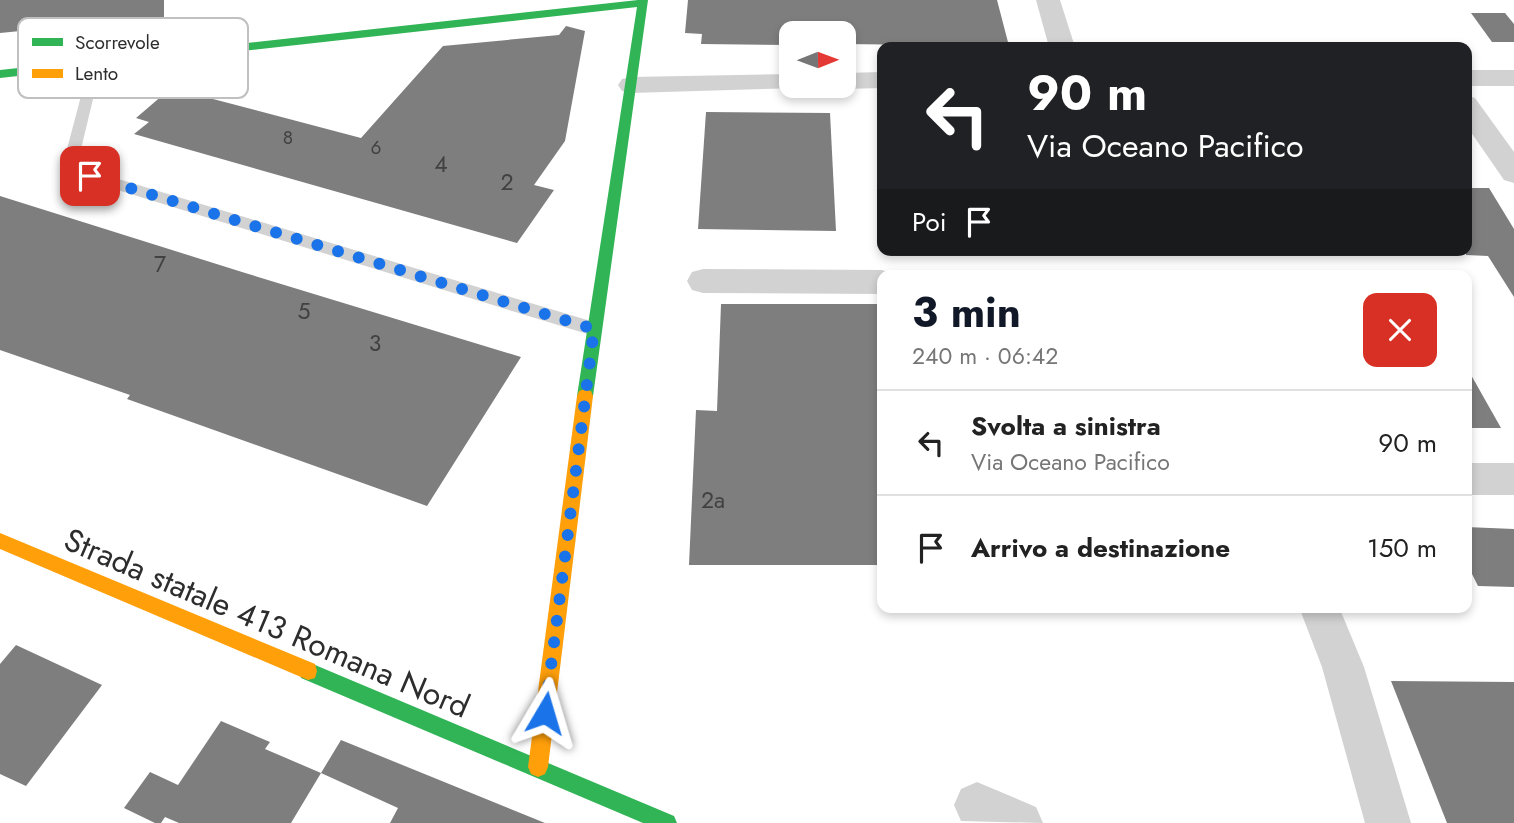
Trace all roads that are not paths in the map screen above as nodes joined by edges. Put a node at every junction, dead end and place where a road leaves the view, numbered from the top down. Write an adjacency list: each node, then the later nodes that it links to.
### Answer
1 (1048, 0): 3 (street)
2 (642, 1): 4 (street); 12 (street)
3 (1061, 42)
4 (248, 45)
5 (18, 72): 6 (street)
6 (0, 74)
7 (1472, 78): 8 (street)
8 (1514, 78)
9 (877, 80): 10 (street)
10 (856, 81)
11 (779, 82): 12 (street)
12 (631, 85): 18 (street)
13 (87, 98): 18 (lane)
14 (1472, 113): 15 (street)
15 (1514, 173)
16 (703, 281): 17 (street)
17 (877, 282)
18 (594, 329): 23 (street)
19 (1472, 479): 20 (street)
20 (1514, 480)
21 (0, 541): 23 (street, Strada statale 413 Romana Nord)
22 (1321, 613): 27 (street)
23 (538, 767): 25 (street, Strada statale 413 Romana Nord)
24 (976, 805): 26 (street)
25 (667, 823)
26 (1020, 823)
27 (1388, 823)

